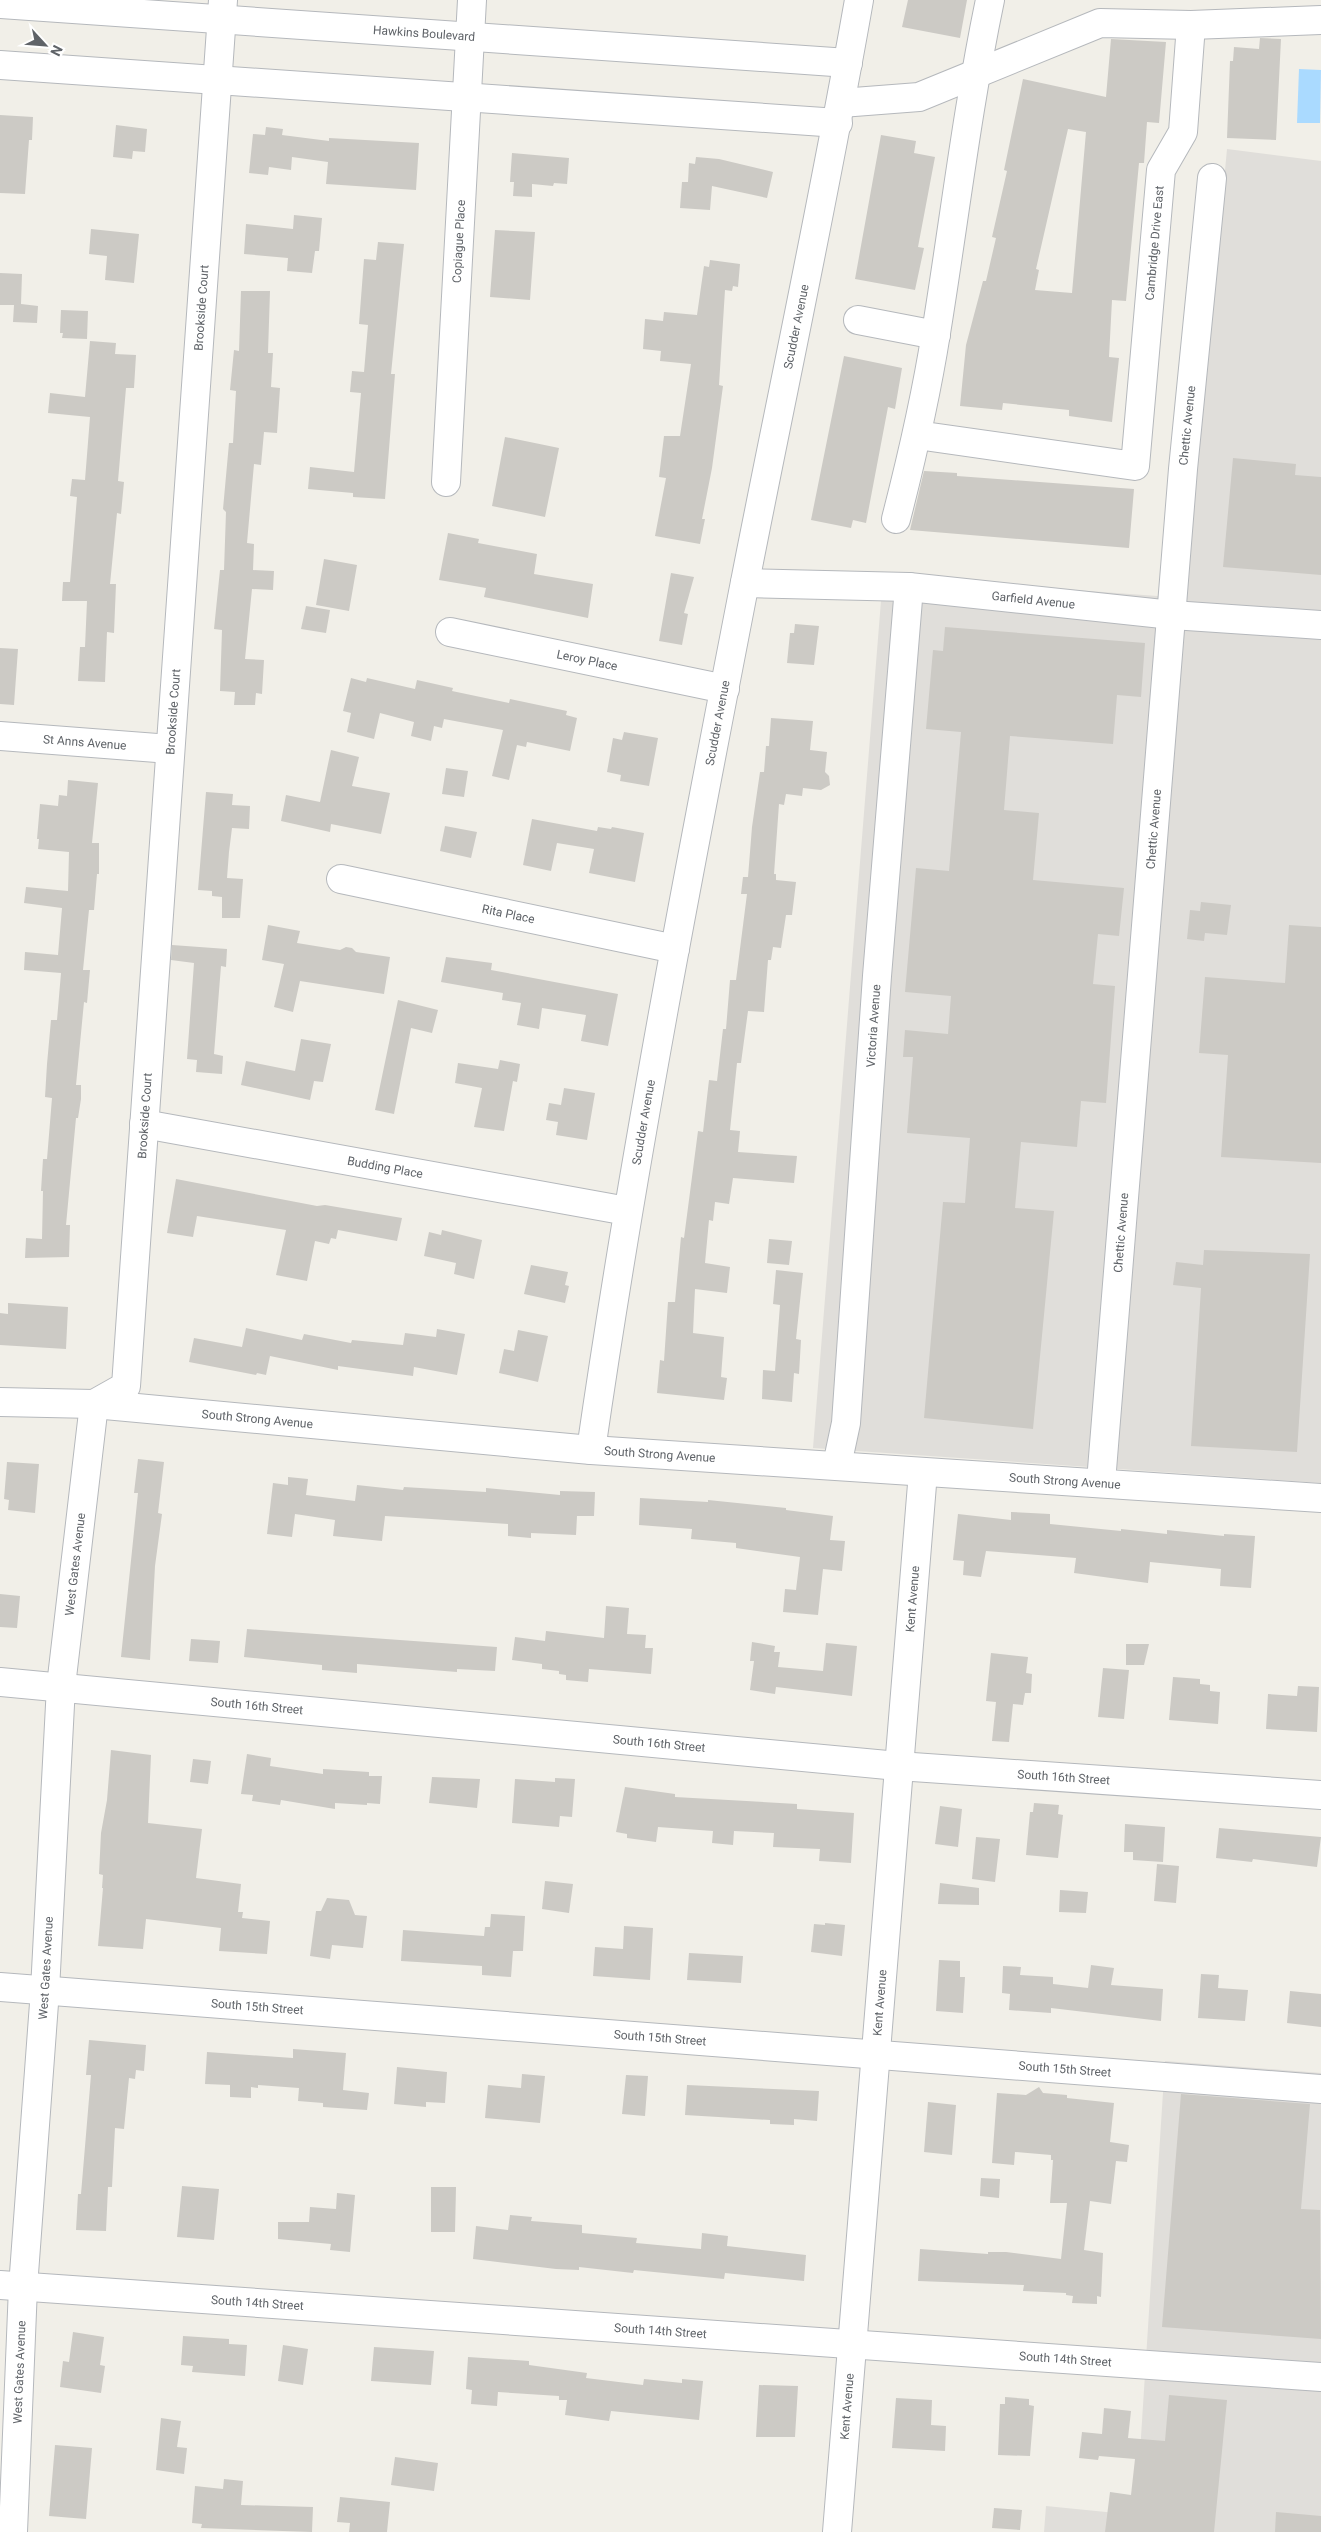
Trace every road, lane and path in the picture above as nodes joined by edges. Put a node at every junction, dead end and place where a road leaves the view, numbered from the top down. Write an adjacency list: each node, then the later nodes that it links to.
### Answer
1 (472, 0): 8 (street, Copiague Place)
2 (859, 0): 9 (street, Scudder Avenue)
3 (990, 0): 11 (street)
4 (0, 4): 5 (street, Hawkins Boulevard)
5 (222, 10): 8 (street, Hawkins Boulevard); 12 (street, Brookside Court)
6 (1321, 20): 7 (street)
7 (1191, 26): 11 (street); 18 (street, Cambridge Drive East)
8 (470, 36): 9 (street, Hawkins Boulevard); 13 (street, Copiague Place)
9 (848, 63): 14 (street, Scudder Avenue)
10 (0, 65): 12 (street)
11 (974, 75): 14 (street); 17 (street)
12 (217, 80): 13 (street); 28 (street, Brookside Court)
13 (466, 97): 14 (street); 19 (street, Copiague Place)
14 (839, 113): 21 (street, Scudder Avenue)
15 (1212, 178): 23 (street, Chettic Avenue)
16 (858, 320): 17 (street)
17 (936, 335): 18 (street)
18 (917, 436): 20 (street)
19 (446, 482)
20 (896, 519)
21 (745, 583): 22 (street, Garfield Avenue); 26 (street, Scudder Avenue)
22 (909, 587): 23 (street, Garfield Avenue); 36 (street, Victoria Avenue)
23 (1172, 615): 24 (street, Garfield Avenue); 38 (street, Chettic Avenue)
24 (1321, 626)
25 (450, 632): 26 (street, Leroy Place)
26 (726, 689): 30 (street, Scudder Avenue)
27 (0, 736): 28 (street, St Anns Avenue)
28 (170, 749): 31 (street, Brookside Court)
29 (341, 879): 30 (street, Rita Place)
30 (675, 949): 32 (street, Scudder Avenue)
31 (144, 1124): 32 (street, Budding Place); 34 (street, Brookside Court)
32 (627, 1211): 35 (street, Scudder Avenue)
33 (0, 1402): 34 (street, South Strong Avenue)
34 (94, 1404): 35 (street, South Strong Avenue); 41 (street, West Gates Avenue)
35 (590, 1450): 36 (street, South Strong Avenue)
36 (837, 1465): 37 (street, South Strong Avenue)
37 (923, 1472): 38 (street, South Strong Avenue); 42 (street, Kent Avenue)
38 (1101, 1482): 39 (street, South Strong Avenue)
39 (1321, 1498)
40 (0, 1682): 41 (street, South 16th Street)
41 (60, 1686): 42 (street, South 16th Street); 45 (street, West Gates Avenue)
42 (898, 1766): 43 (street, South 16th Street); 46 (street, Kent Avenue)
43 (1321, 1795)
44 (0, 1987): 45 (street, South 15th Street)
45 (45, 1990): 46 (street, South 15th Street); 48 (street, West Gates Avenue)
46 (874, 2055): 47 (street, South 15th Street); 49 (street, Kent Avenue)
47 (1321, 2089)
48 (11, 2286): 49 (street, South 14th Street); 51 (street, West Gates Avenue)
49 (854, 2345): 50 (street, South 14th Street); 52 (street, Kent Avenue)
50 (1321, 2377)
51 (12, 2532)
52 (837, 2532)

